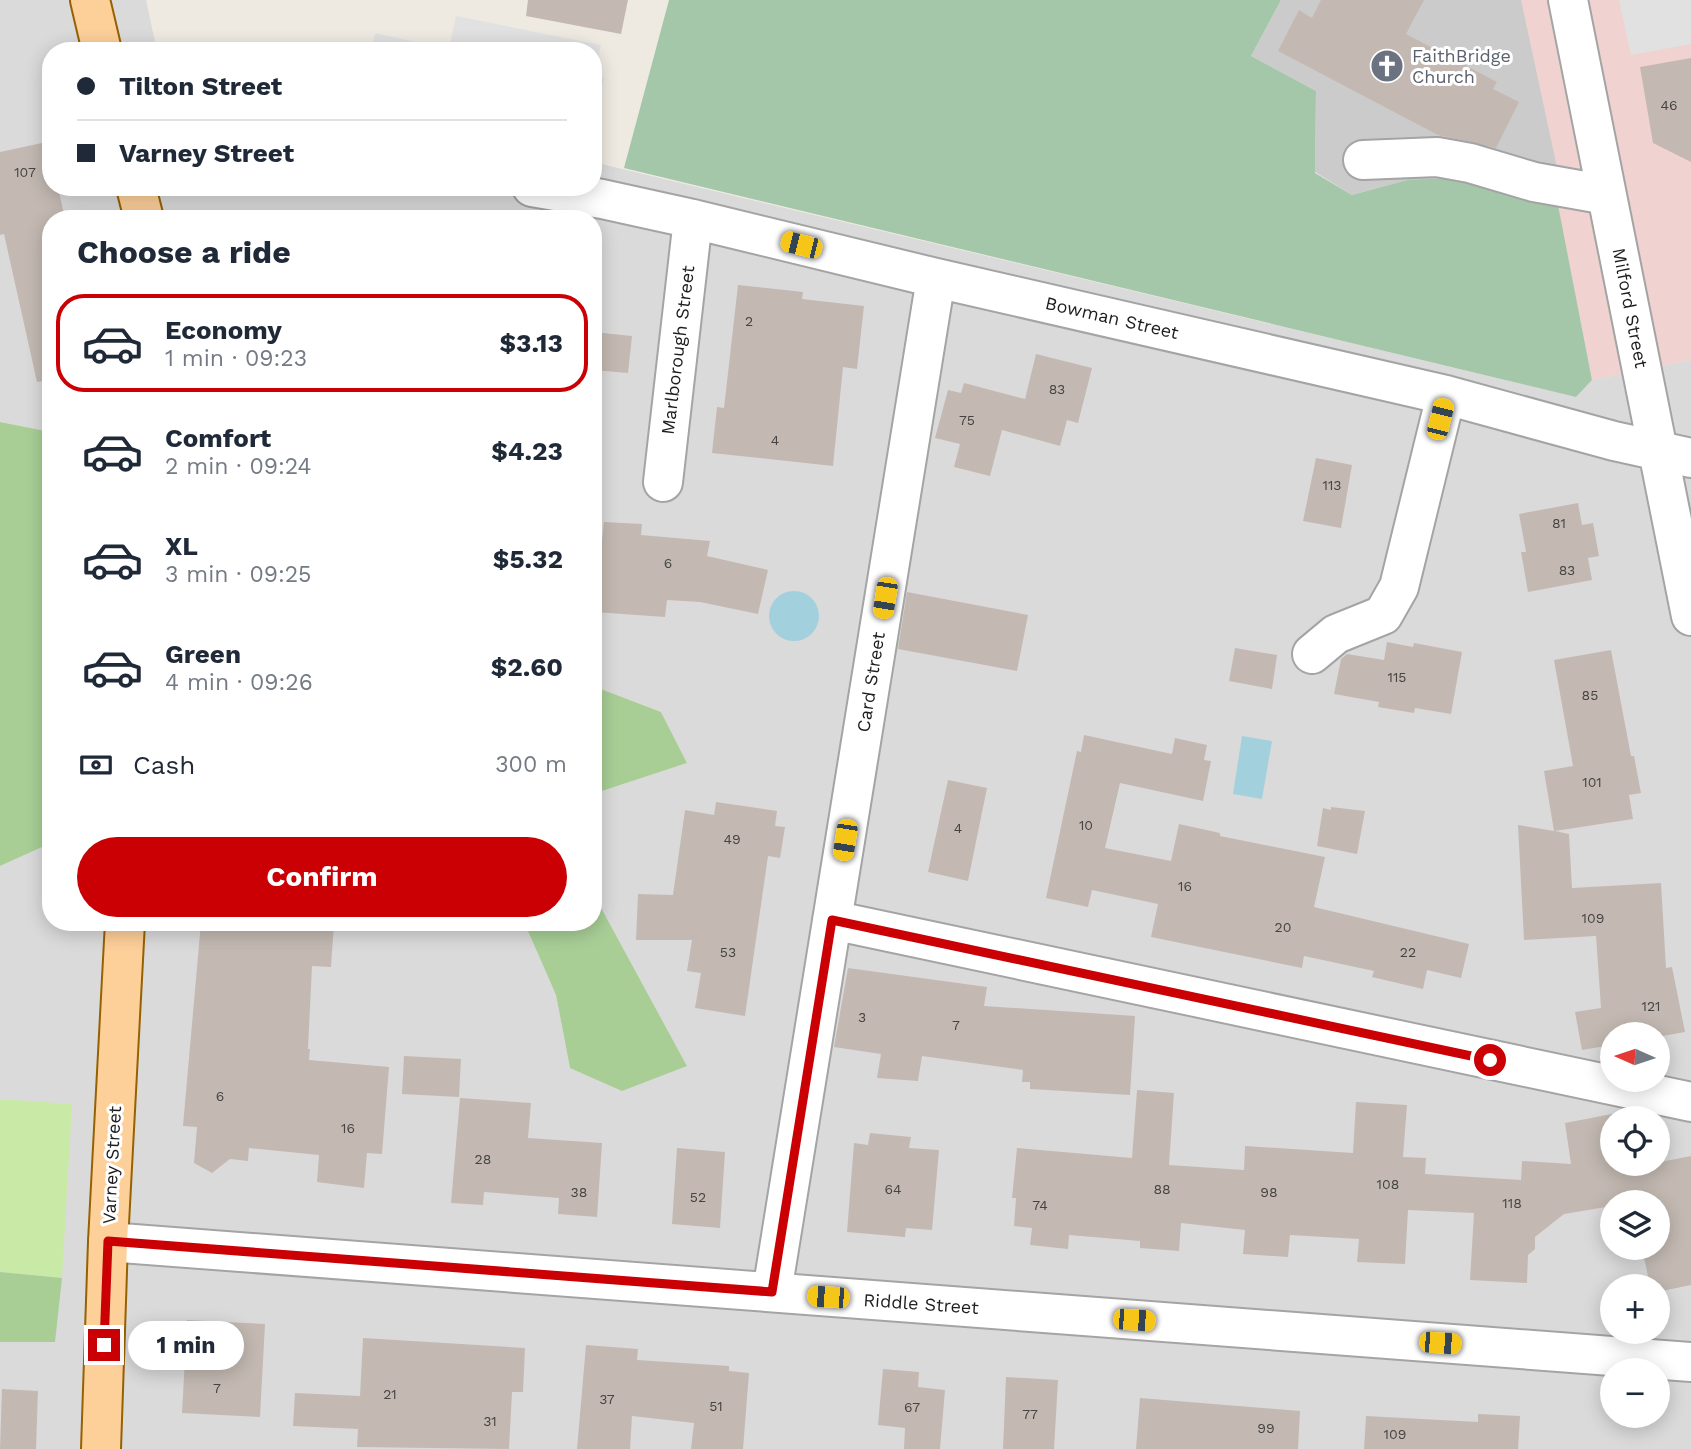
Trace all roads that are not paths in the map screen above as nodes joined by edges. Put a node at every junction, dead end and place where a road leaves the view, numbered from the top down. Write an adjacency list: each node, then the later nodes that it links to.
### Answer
1 (90, 0): 3 (main road)
2 (1568, 0): 5 (street, Milford Street)
3 (100, 42)
4 (1363, 160): 5 (street)
5 (1607, 195): 10 (street, Milford Street)
6 (584, 196): 7 (street, Bowman Street)
7 (693, 219): 8 (street, Bowman Street); 11 (street, Marlborough Street)
8 (936, 278): 9 (street, Bowman Street); 14 (street, Card Street)
9 (1446, 395): 10 (street, Bowman Street); 13 (street)
10 (1675, 454): 12 (street, Milford Street)
11 (663, 482)
12 (1691, 616)
13 (1312, 654)
14 (832, 920): 16 (street); 18 (street, Card Street)
15 (125, 931): 17 (main road, Varney Street)
16 (1691, 1102)
17 (108, 1241): 18 (street, Riddle Street); 20 (main road, Varney Street)
18 (772, 1292): 19 (street, Riddle Street)
19 (1691, 1362)
20 (101, 1449)

